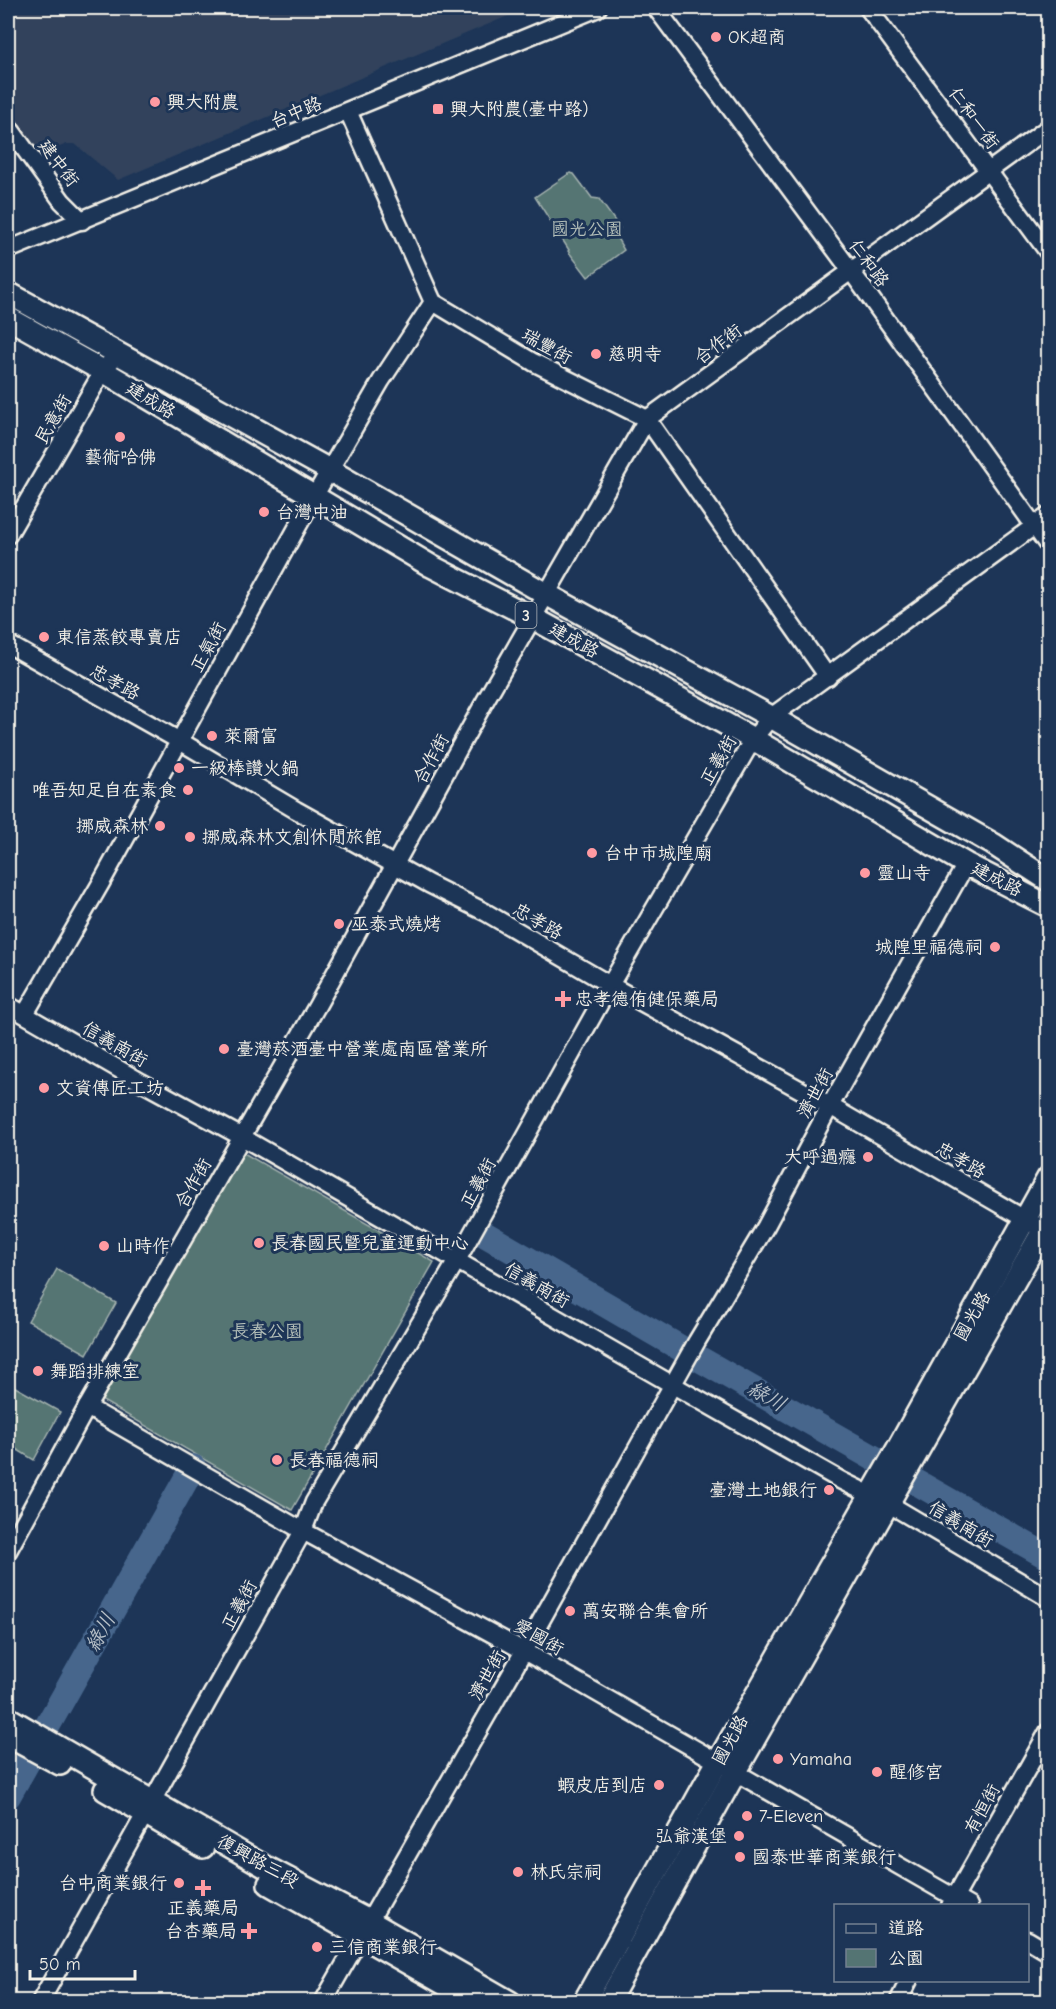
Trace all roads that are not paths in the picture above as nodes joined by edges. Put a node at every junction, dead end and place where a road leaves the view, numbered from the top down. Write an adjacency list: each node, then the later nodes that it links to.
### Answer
1 (598, 8): 4 (street, 台中路)
2 (656, 8): 11 (street, 仁和路)
3 (868, 8): 7 (street, 仁和一街)
4 (348, 111): 8 (street, 台中路); 13 (street)
5 (8, 126): 8 (street, 建中街)
6 (1048, 128): 7 (street, 合作街)
7 (989, 171): 10 (street, 仁和一街); 11 (street, 合作街)
8 (82, 220): 9 (street, 台中路)
9 (8, 250)
10 (1048, 252)
11 (851, 271): 17 (street, 合作街); 20 (street, 仁和路)
12 (8, 293): 15 (main road, 建成路 / 3)
13 (433, 302): 17 (street, 瑞豐街); 18 (street, 正氣街)
14 (8, 318): 16 (main road, 建成路 / 3)
15 (116, 355): 16 (street, 民意街); 18 (main road, 建成路 / 3)
16 (103, 371): 19 (main road, 建成路 / 3); 21 (street, 民意街)
17 (647, 419): 23 (street, 合作街); 26 (street, 瑞豐街)
18 (331, 471): 19 (street, 正氣街); 23 (main road, 建成路 / 3)
19 (314, 497): 24 (main road, 建成路 / 3); 29 (street, 正氣街)
20 (1042, 521): 22 (street, 仁和路); 26 (street, 正義街)
21 (8, 535)
22 (1048, 545)
23 (546, 594): 24 (street, 合作街); 27 (main road, 建成路 / 3)
24 (533, 618): 28 (main road, 建成路 / 3); 30 (street, 合作街)
25 (8, 644): 29 (street, 忠孝路)
26 (828, 677): 27 (street, 正義街)
27 (771, 717): 28 (street, 正義街); 32 (main road, 建成路 / 3)
28 (753, 739): 31 (main road, 建成路 / 3); 34 (street, 正義街)
29 (178, 740): 30 (street, 忠孝路); 36 (street, 正氣街)
30 (395, 864): 34 (street, 忠孝路); 38 (street, 合作街)
31 (966, 864): 33 (main road, 建成路 / 3); 37 (street, 濟世街)
32 (1048, 880)
33 (1048, 906)
34 (610, 985): 37 (street, 忠孝路); 42 (street, 正義街)
35 (8, 1005): 36 (street, 信義南街)
36 (25, 1014): 38 (street, 信義南街)
37 (830, 1106): 40 (street, 忠孝路); 43 (street, 濟世街)
38 (242, 1137): 42 (street, 信義南街); 44 (street, 合作街)
39 (1048, 1178): 40 (main road, 國光路)
40 (1026, 1220): 41 (street, 忠孝路); 45 (main road, 國光路)
41 (1047, 1228): 45 (main road, 國光路)
42 (456, 1262): 43 (street, 信義南街); 47 (street, 正義街)
43 (673, 1385): 46 (street, 信義南街); 50 (street, 濟世街)
44 (87, 1407): 47 (street, 愛國街); 48 (street, 合作街)
45 (903, 1459): 46 (main road)
46 (884, 1493): 49 (street, 信義南街); 54 (main road, 國光路); 55 (main road, 國光路)
47 (303, 1531): 50 (street, 愛國街); 56 (street, 正義街)
48 (8, 1551)
49 (1048, 1598)
50 (524, 1651): 54 (street, 愛國街); 58 (street, 濟世街)
51 (8, 1719): 53 (main road, 復興路三段)
52 (1048, 1732): 57 (street, 有恒街)
53 (18, 1736): 56 (main road, 復興路三段)
54 (717, 1763): 55 (street, 愛國街); 66 (main road, 國光路)
55 (735, 1773): 57 (street, 愛國街); 67 (main road, 國光路)
56 (149, 1808): 58 (main road, 復興路三段); 62 (street, 正義街)
57 (958, 1903)
58 (365, 1928): 63 (street, 濟世街); 64 (main road, 復興路三段); 65 (main road, 復興路三段)
59 (1029, 1941): 60 (street)
60 (1048, 1952)
61 (908, 1982): 68 (street)
62 (47, 1999)
63 (323, 2001)
64 (476, 2001)
65 (510, 2001)
66 (584, 2001)
67 (608, 2001)
68 (897, 2001)

